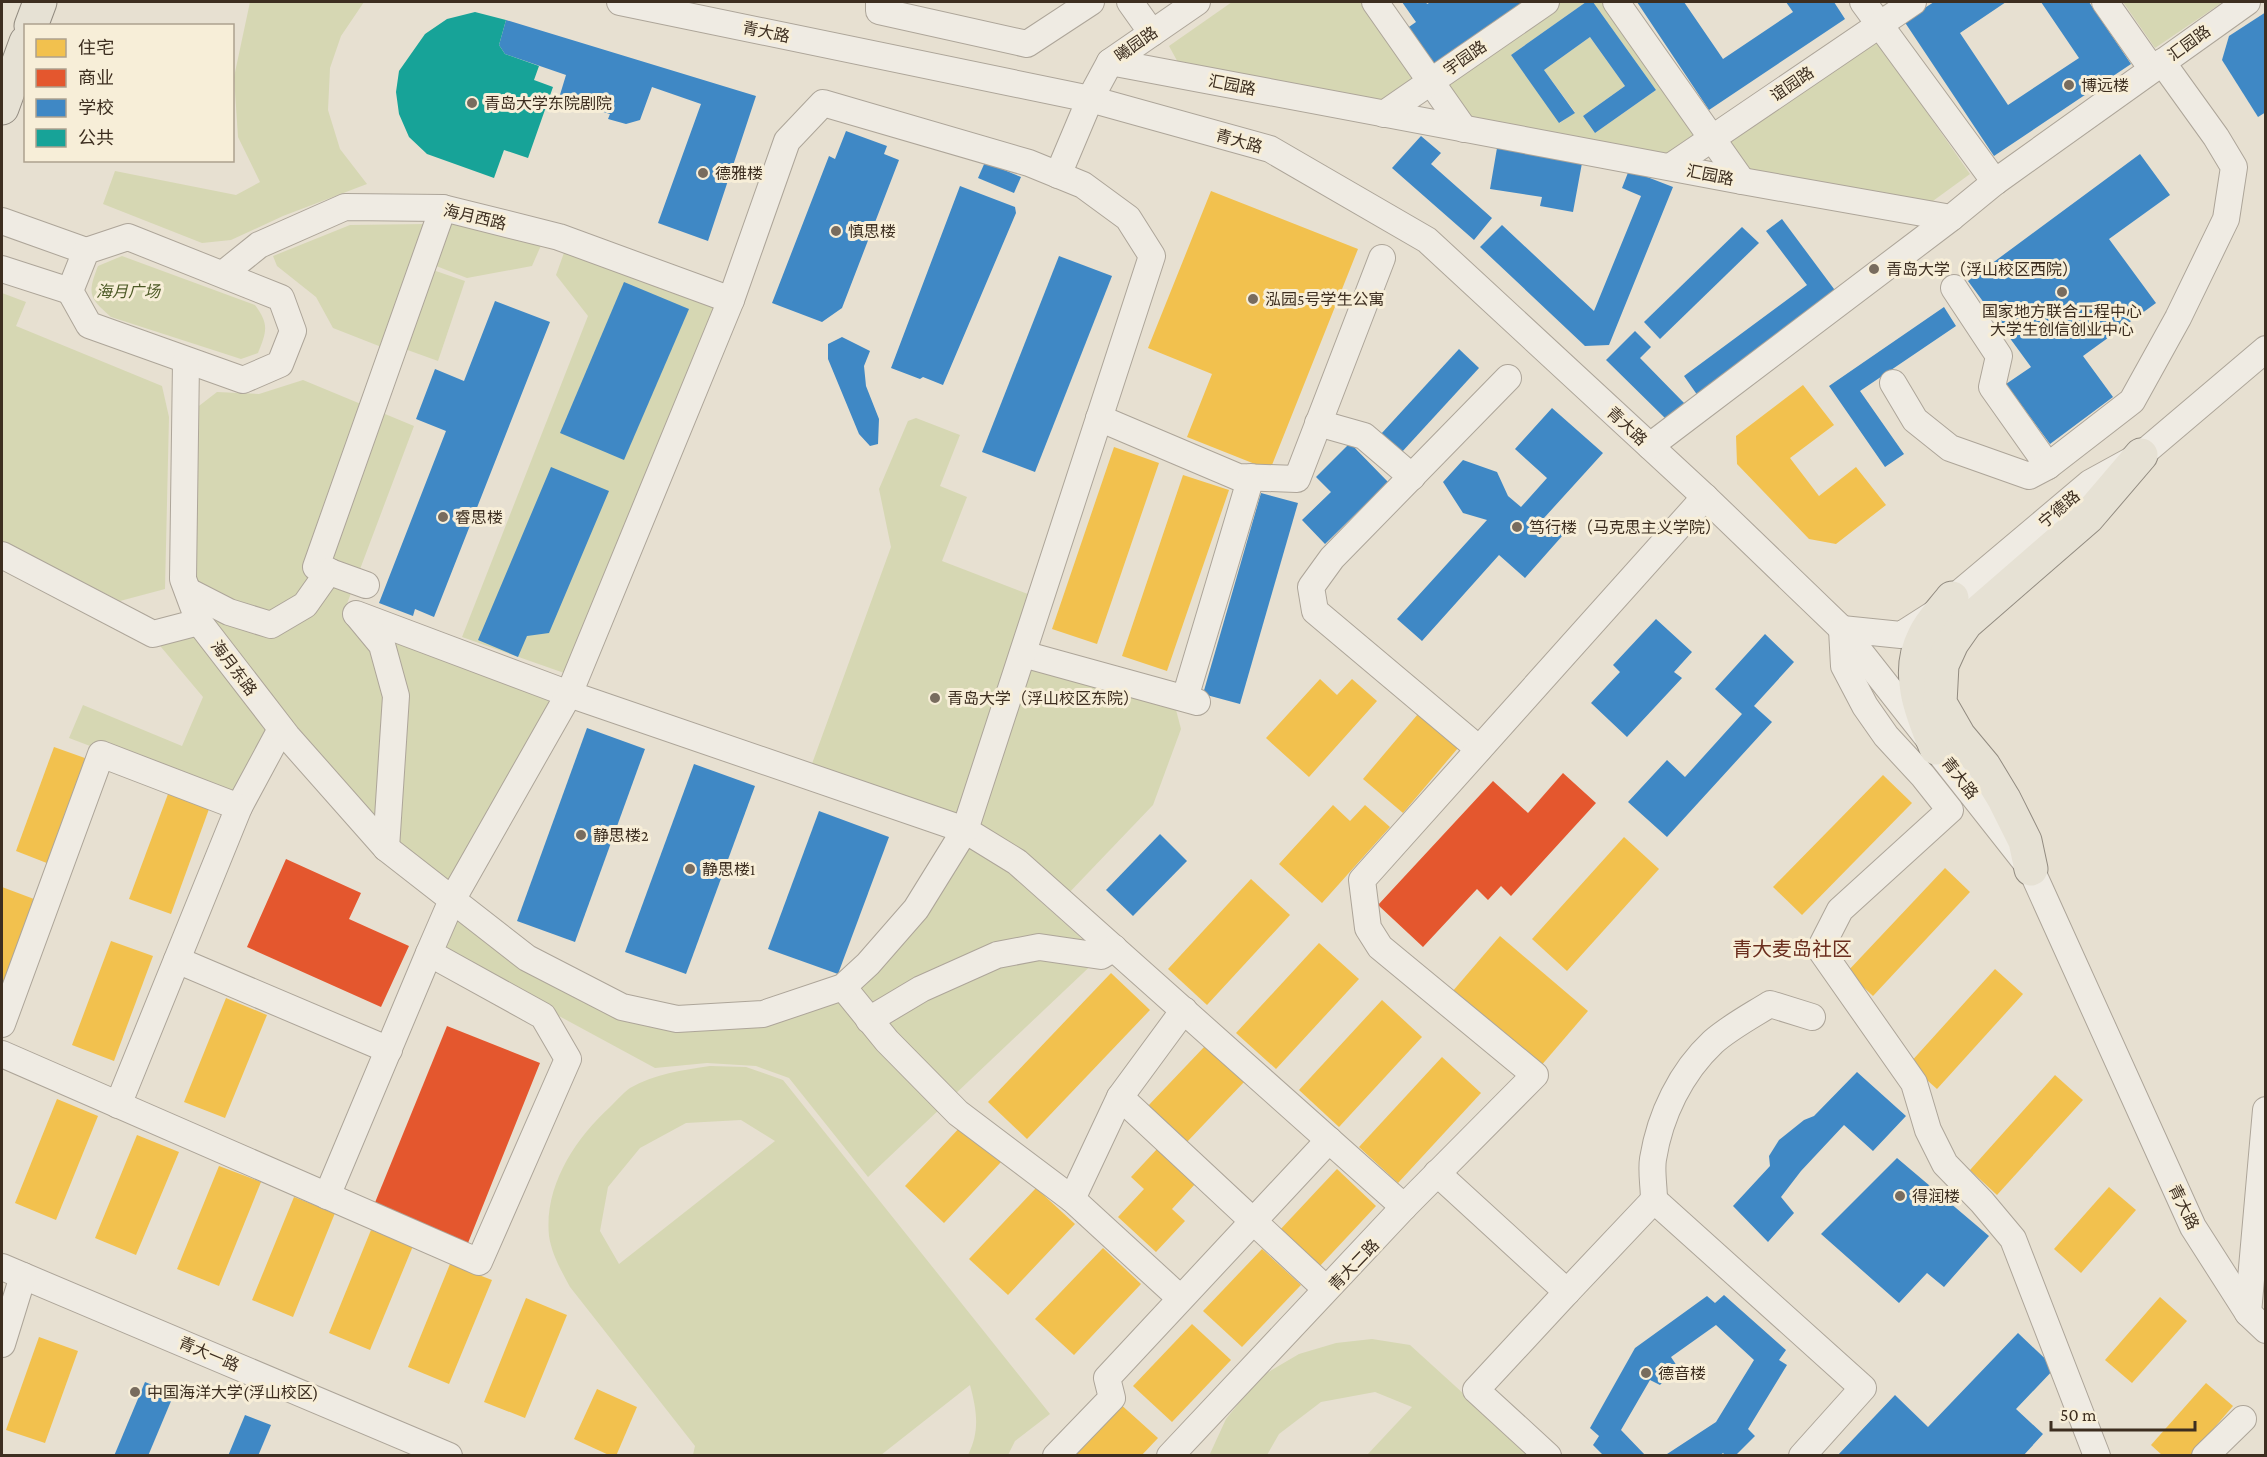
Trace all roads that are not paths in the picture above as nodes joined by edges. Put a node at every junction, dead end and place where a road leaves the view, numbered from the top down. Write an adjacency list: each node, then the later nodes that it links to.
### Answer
1 (40, 2): 14 (main road)
2 (620, 2): 21 (street, 青大路)
3 (879, 2): 4 (street)
4 (1091, 2)
5 (1130, 2): 16 (street)
6 (1197, 2): 16 (street, 曦园路)
7 (1375, 2): 20 (street)
8 (1546, 2): 20 (street, 宇园路)
9 (1616, 2): 25 (street)
10 (1863, 2): 15 (street)
11 (1913, 2): 15 (street, 谊园路)
12 (2105, 2): 19 (street)
13 (2247, 2): 19 (street, 汇园路)
14 (33, 24)
15 (1879, 25): 25 (street, 谊园路); 29 (street)
16 (1152, 33): 18 (street, 曦园路)
17 (24, 48): 22 (main road)
18 (1110, 62): 21 (street, 曦园路); 23 (street, 汇园路)
19 (2157, 65): 29 (street, 汇园路); 48 (street)
20 (1431, 81): 23 (street, 宇园路); 24 (street)
21 (1090, 99): 27 (street, 曦园路); 46 (street, 青大路)
22 (2, 108)
23 (1384, 114): 24 (street, 汇园路)
24 (1464, 129): 26 (street, 汇园路)
25 (1712, 139): 26 (street, 谊园路); 28 (street)
26 (1670, 167): 28 (street, 汇园路)
27 (1058, 175): 39 (street); 44 (street)
28 (1742, 181): 31 (street, 汇园路)
29 (1995, 182): 31 (street, 汇园路)
30 (443, 208): 36 (street, 海月西路); 39 (street, 海月西路); 53 (street)
31 (1951, 218): 46 (street)
32 (2, 221): 33 (street)
33 (86, 251): 36 (street); 38 (street)
34 (1382, 258): 45 (street)
35 (2, 269): 38 (street)
36 (223, 274): 41 (street)
37 (1954, 288): 48 (street)
38 (70, 291): 41 (street)
39 (731, 300): 60 (street)
40 (2265, 349): 47 (street, 宁德路)
41 (186, 362): 55 (street, 海月东路)
42 (1508, 378): 50 (street)
43 (1893, 383): 48 (street)
44 (1099, 418): 49 (street); 59 (street)
45 (1318, 423): 49 (street); 50 (street)
46 (1650, 446): 51 (street, 青大路)
47 (2141, 455): 56 (street, 宁德路); 67 (main road)
48 (2048, 466)
49 (1251, 477): 59 (street)
50 (1412, 477): 63 (street)
51 (1705, 497): 58 (street, 青大路); 63 (street)
52 (2, 555): 57 (street)
53 (329, 571): 54 (street); 55 (street)
54 (366, 585)
55 (188, 591): 57 (street, 海月东路)
56 (1952, 598): 58 (street, 宁德路); 62 (main road)
57 (199, 622): 61 (street, 海月东路)
58 (1842, 629): 62 (street, 青大路); 101 (street)
59 (1023, 654): 65 (street)
60 (569, 694): 65 (street); 66 (street); 68 (street)
61 (281, 729): 64 (street); 66 (street, 海月东路)
62 (1936, 748): 67 (street, 青大路)
63 (1479, 749): 83 (street)
64 (239, 807): 71 (street); 76 (street)
65 (965, 830): 69 (street); 72 (street)
66 (386, 848): 68 (street)
67 (2031, 869): 93 (street, 青大路)
68 (452, 900): 70 (street); 72 (street)
69 (1114, 948): 73 (street); 75 (street)
70 (429, 953): 77 (street); 84 (street)
71 (177, 960): 77 (street); 80 (street)
72 (843, 987): 75 (street)
73 (1184, 1010): 79 (street); 82 (street)
74 (1812, 1017): 86 (street)
75 (869, 1020): 85 (street)
76 (2, 1024)
77 (389, 1050): 84 (street)
78 (2, 1054): 80 (street)
79 (1120, 1097): 85 (street); 88 (street)
80 (118, 1105): 84 (street)
81 (2265, 1110): 93 (street)
82 (1329, 1140): 87 (street); 88 (street)
83 (1438, 1174): 87 (street); 91 (street); 98 (street, 青大二路)
84 (327, 1196)
85 (1072, 1199): 92 (street)
86 (1654, 1200): 91 (street); 100 (street)
87 (1404, 1207): 90 (street)
88 (1252, 1220): 90 (street); 92 (street)
89 (12, 1272): 94 (street); 96 (street, 青大一路)
90 (1326, 1289): 98 (street)
91 (1568, 1292): 99 (street)
92 (1180, 1298): 97 (street)
93 (2257, 1322)
94 (2, 1344)
95 (2243, 1419): 102 (street)
96 (449, 1455)
97 (1056, 1455)
98 (1172, 1455)
99 (1548, 1455)
100 (1802, 1455)
101 (2097, 1455)
102 (2205, 1455)

